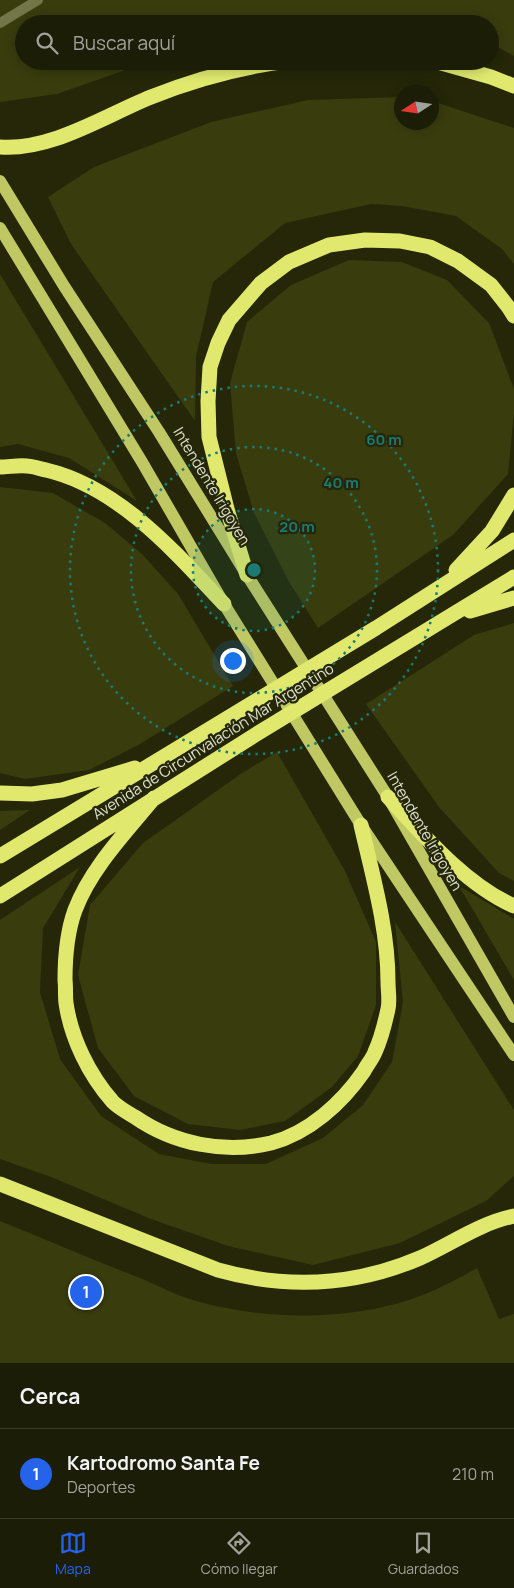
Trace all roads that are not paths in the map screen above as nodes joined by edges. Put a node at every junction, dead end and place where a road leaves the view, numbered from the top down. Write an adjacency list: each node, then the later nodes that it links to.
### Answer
1 (38, 0): 2 (street)
2 (0, 23)
3 (244, 70): 6 (highway)
4 (467, 70): 5 (highway)
5 (514, 86)
6 (0, 147)
7 (0, 181): 13 (main road, Intendente Irigoyen)
8 (0, 228): 17 (main road)
9 (514, 316): 13 (highway)
10 (0, 467): 17 (highway)
11 (514, 495): 15 (highway)
12 (514, 540): 15 (highway)
13 (247, 575): 21 (main road, Intendente Irigoyen)
14 (514, 577): 18 (highway)
15 (443, 585): 19 (highway, Avenida de Circunvalación Mar Argentino)
16 (514, 598): 18 (highway)
17 (224, 604): 23 (main road)
18 (447, 619): 22 (highway, Avenida de Circunvalación Mar Argentino)
19 (155, 762): 20 (highway); 24 (highway, Avenida de Circunvalación Mar Argentino)
20 (0, 794)
21 (388, 797): 26 (highway); 27 (main road, Intendente Irigoyen)
22 (154, 798): 23 (highway); 25 (highway, Avenida de Circunvalación Mar Argentino)
23 (361, 825): 28 (main road)
24 (0, 856)
25 (0, 896)
26 (514, 906)
27 (514, 1017)
28 (514, 1055)
29 (0, 1184): 30 (highway)
30 (514, 1216)

